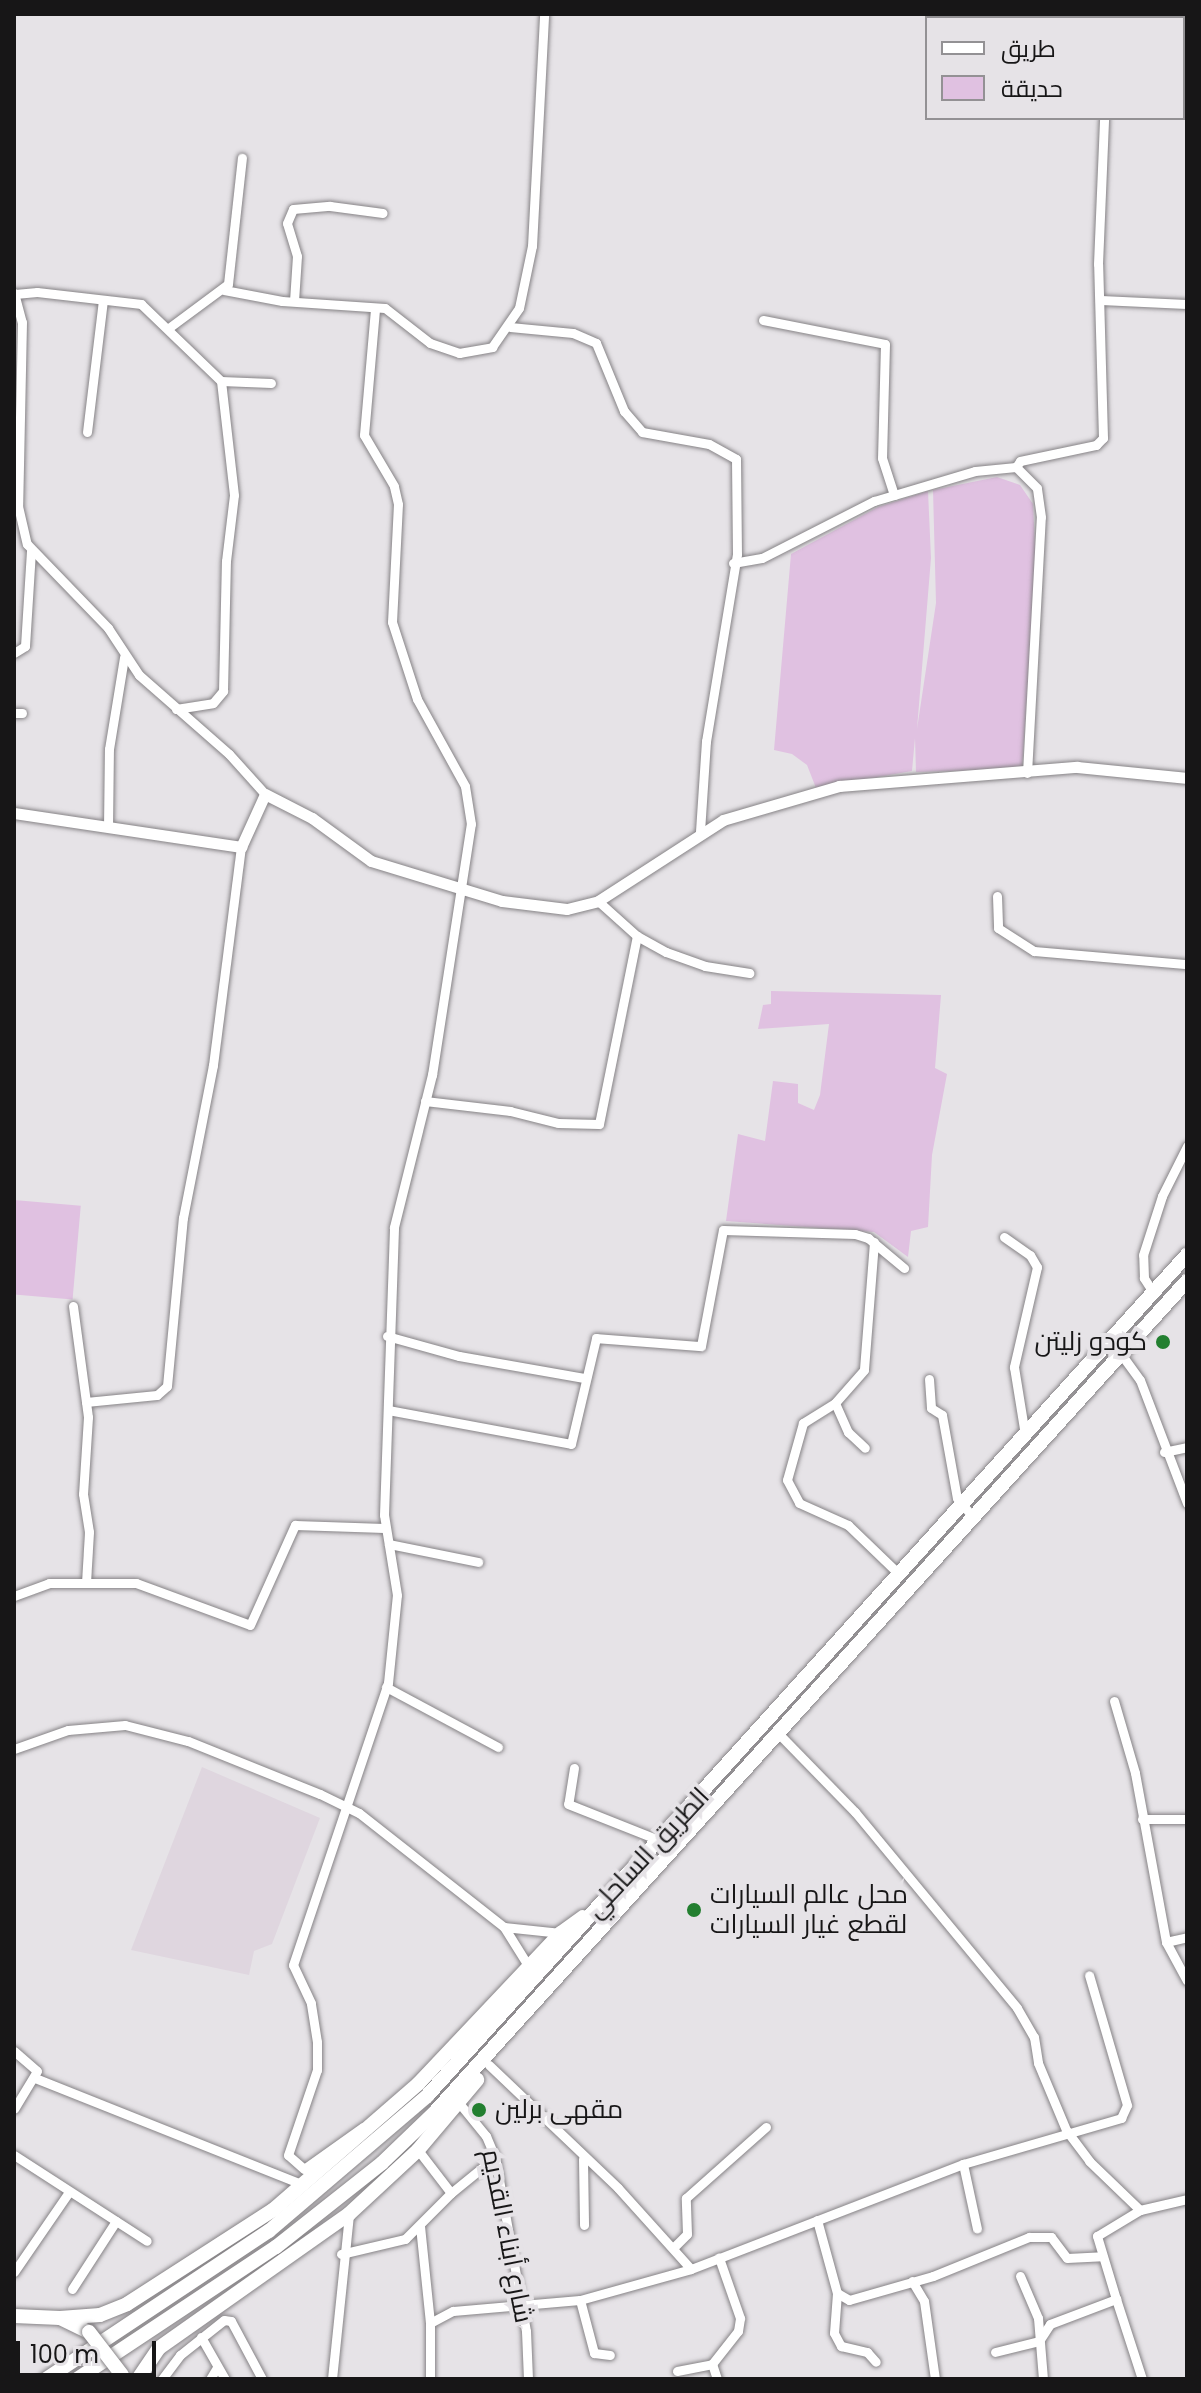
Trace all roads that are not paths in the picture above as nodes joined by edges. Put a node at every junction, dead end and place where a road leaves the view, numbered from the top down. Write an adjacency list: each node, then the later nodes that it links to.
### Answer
1 (544, 14): 14 (street)
2 (1104, 120): 8 (street)
3 (242, 158): 5 (street)
4 (383, 213): 9 (street)
5 (224, 290): 9 (street); 13 (street)
6 (14, 293): 7 (street); 20 (street)
7 (103, 300): 13 (street); 17 (street)
8 (1100, 300): 10 (street); 18 (street)
9 (294, 301): 11 (street)
10 (1187, 304)
11 (375, 308): 14 (street); 32 (street)
12 (763, 320): 19 (street)
13 (170, 327): 15 (street)
14 (510, 327): 21 (street)
15 (221, 381): 16 (street); 24 (street)
16 (271, 383)
17 (87, 432)
18 (1016, 467): 19 (street); 25 (street)
19 (894, 495): 21 (street)
20 (31, 550): 22 (street); 23 (street)
21 (733, 563): 30 (street)
22 (14, 653)
23 (124, 657): 24 (street); 29 (street)
24 (176, 709): 27 (street)
25 (1027, 773): 26 (street); 30 (street)
26 (1187, 778)
27 (265, 794): 31 (street); 32 (street)
28 (14, 813): 29 (street)
29 (108, 827): 31 (street)
30 (700, 832): 34 (street)
31 (241, 847): 51 (street)
32 (459, 888): 34 (street); 38 (street)
33 (997, 896): 36 (street)
34 (598, 901): 35 (street)
35 (637, 936): 37 (street); 38 (street)
36 (1187, 964)
37 (749, 973)
38 (425, 1101): 47 (street)
39 (1187, 1146): 45 (street)
40 (1004, 1237): 56 (street)
41 (874, 1242): 43 (street); 49 (street); 52 (street)
42 (1187, 1255): 45 (highway, الطريق الساحلي)
43 (904, 1268)
44 (1187, 1281): 48 (highway, الطريق الساحلي)
45 (1153, 1292): 54 (highway, الطريق الساحلي)
46 (73, 1306): 51 (street)
47 (387, 1336): 49 (street); 53 (street)
48 (1121, 1354): 55 (highway, الطريق الساحلي); 59 (street)
49 (584, 1378): 53 (street)
50 (929, 1379): 61 (street)
51 (86, 1402): 67 (street)
52 (835, 1403): 58 (street); 66 (street)
53 (388, 1410): 63 (street)
54 (1043, 1417): 55 (highway); 56 (highway, الطريق الساحلي)
55 (1055, 1429): 62 (highway, الطريق الساحلي)
56 (1025, 1435): 61 (highway, الطريق الساحلي)
57 (1187, 1447): 59 (street)
58 (865, 1448)
59 (1164, 1452): 60 (street)
60 (1187, 1503)
61 (960, 1504): 62 (street); 66 (highway, الطريق الساحلي)
62 (973, 1517): 71 (highway, الطريق الساحلي)
63 (384, 1528): 64 (street); 67 (street)
64 (389, 1544): 65 (street); 69 (street)
65 (478, 1562)
66 (899, 1574): 78 (highway, الطريق الساحلي)
67 (86, 1582): 68 (street)
68 (14, 1596)
69 (386, 1687): 72 (street); 75 (street)
70 (1114, 1701): 76 (street)
71 (780, 1735): 87 (highway, الطريق الساحلي); 95 (street)
72 (498, 1747)
73 (14, 1749): 75 (street)
74 (574, 1768): 78 (street)
75 (347, 1806): 80 (street); 93 (street)
76 (1142, 1819): 77 (street); 83 (street)
77 (1187, 1819)
78 (659, 1840): 79 (highway, الطريق الساحلي)
79 (591, 1915): 81 (highway); 121 (highway, الطريق الساحلي)
80 (504, 1927): 81 (street); 84 (street)
81 (561, 1933): 84 (highway)
82 (1187, 1937): 83 (street)
83 (1166, 1942): 86 (street)
84 (529, 1967): 93 (highway)
85 (1089, 1975): 95 (street)
86 (1187, 1981)
87 (501, 2042): 89 (highway); 121 (highway, الطريق الساحلي)
88 (14, 2051): 90 (street)
89 (489, 2065): 91 (highway); 99 (street)
90 (35, 2078): 92 (street); 102 (street)
91 (459, 2103): 96 (highway); 97 (street, شارع أبناء القديم)
92 (14, 2109)
93 (372, 2126): 102 (highway)
94 (766, 2127): 114 (street)
95 (1066, 2130): 100 (street); 106 (street)
96 (418, 2150): 104 (street); 107 (highway)
97 (495, 2157): 104 (street); 128 (street, شارع أبناء القديم)
98 (18, 2158): 101 (street); 103 (street)
99 (583, 2159): 110 (street); 114 (street)
100 (963, 2164): 108 (street); 112 (street)
101 (14, 2173)
102 (304, 2185): 130 (highway)
103 (69, 2192): 109 (street); 119 (street)
104 (451, 2193): 111 (street)
105 (1187, 2199): 106 (street)
106 (1140, 2210): 116 (street)
107 (349, 2214): 115 (street); 143 (highway)
108 (817, 2220): 117 (street); 124 (street)
109 (116, 2221): 113 (street); 123 (street)
110 (584, 2225)
111 (420, 2226): 115 (street); 131 (street)
112 (977, 2229)
113 (147, 2241)
114 (675, 2246): 118 (street)
115 (341, 2254): 148 (street)
116 (1102, 2256): 122 (street); 125 (street)
117 (719, 2258): 118 (street); 137 (street)
118 (691, 2269): 126 (street)
119 (14, 2272)
120 (1020, 2276): 133 (street)
121 (213, 2279): 141 (highway, الطريق الساحلي); 142 (highway, الطريق الساحلي)
122 (912, 2281): 124 (street); 152 (street)
123 (72, 2289)
124 (837, 2293): 136 (street)
125 (1116, 2299): 133 (street); 154 (street)
126 (580, 2300): 128 (street); 135 (street)
127 (14, 2306): 129 (highway)
128 (520, 2306): 131 (street); 150 (street, شارع أبناء القديم)
129 (22, 2315): 130 (highway)
130 (60, 2318): 140 (highway, bridge)
131 (430, 2323): 149 (street)
132 (201, 2337): 138 (street); 144 (street); 147 (street)
133 (1039, 2341): 134 (street); 153 (street)
134 (995, 2352)
135 (610, 2355)
136 (876, 2362)
137 (712, 2364): 139 (street); 151 (street)
138 (216, 2369): 145 (street); 146 (street)
139 (677, 2371)
140 (122, 2377)
141 (46, 2379)
142 (77, 2379)
143 (138, 2379)
144 (162, 2379)
145 (210, 2379)
146 (225, 2379)
147 (262, 2379)
148 (332, 2379)
149 (430, 2379)
150 (528, 2379)
151 (717, 2379)
152 (935, 2379)
153 (1043, 2379)
154 (1142, 2379)

